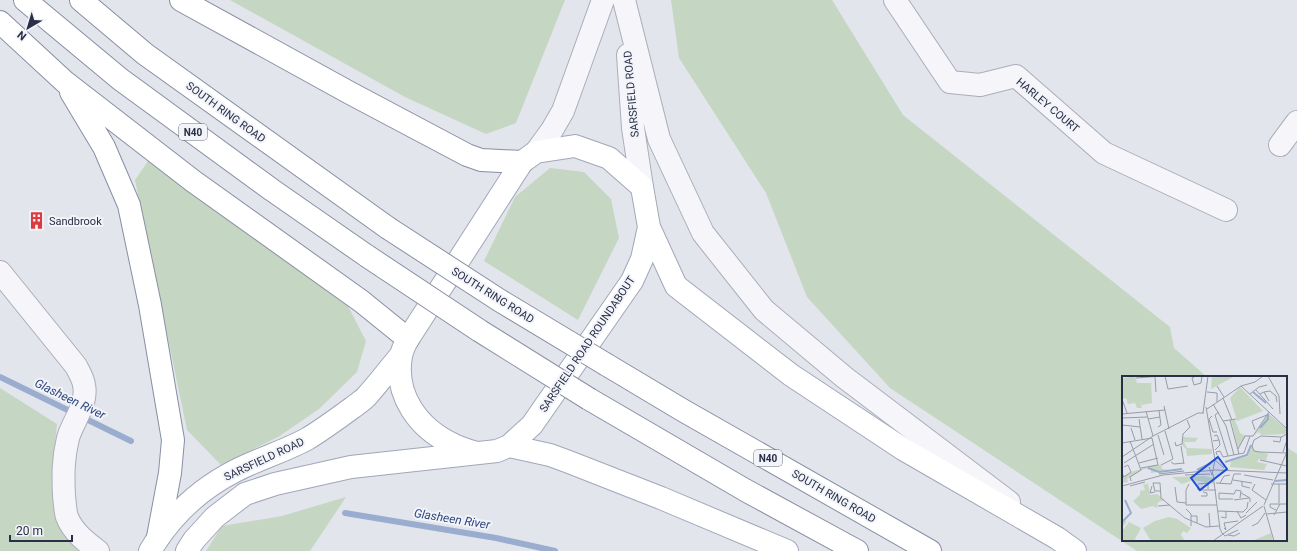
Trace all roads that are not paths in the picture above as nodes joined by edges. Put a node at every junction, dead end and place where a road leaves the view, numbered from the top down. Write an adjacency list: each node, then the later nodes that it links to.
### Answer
1 (25, 0): 24 (main road, N40, bridge)
2 (81, 0): 25 (main road, SOUTH RING ROAD / N40, bridge)
3 (181, 0): 11 (main road)
4 (603, 0): 11 (street)
5 (624, 0): 12 (street, SARSFIELD ROAD); 19 (street)
6 (895, 0): 13 (street, HARLEY COURT)
7 (0, 22): 8 (main road)
8 (65, 82): 16 (main road); 20 (main road)
9 (1297, 122): 10 (street)
10 (1280, 145)
11 (529, 157): 12 (main road); 16 (main road, SARSFIELD ROAD ROUNDABOUT)
12 (642, 188): 14 (main road, SARSFIELD ROAD ROUNDABOUT)
13 (1226, 210)
14 (649, 227): 17 (main road, SARSFIELD ROAD ROUNDABOUT); 19 (main road)
15 (0, 272): 21 (street)
16 (404, 347): 18 (main road, SARSFIELD ROAD ROUNDABOUT); 20 (main road, SARSFIELD ROAD)
17 (509, 446): 18 (main road, SARSFIELD ROAD ROUNDABOUT); 23 (main road)
18 (477, 453): 22 (main road)
19 (1057, 538): 26 (main road)
20 (154, 544)
21 (98, 551)
22 (187, 551)
23 (788, 551)
24 (857, 551)
25 (930, 551)
26 (1075, 551)

